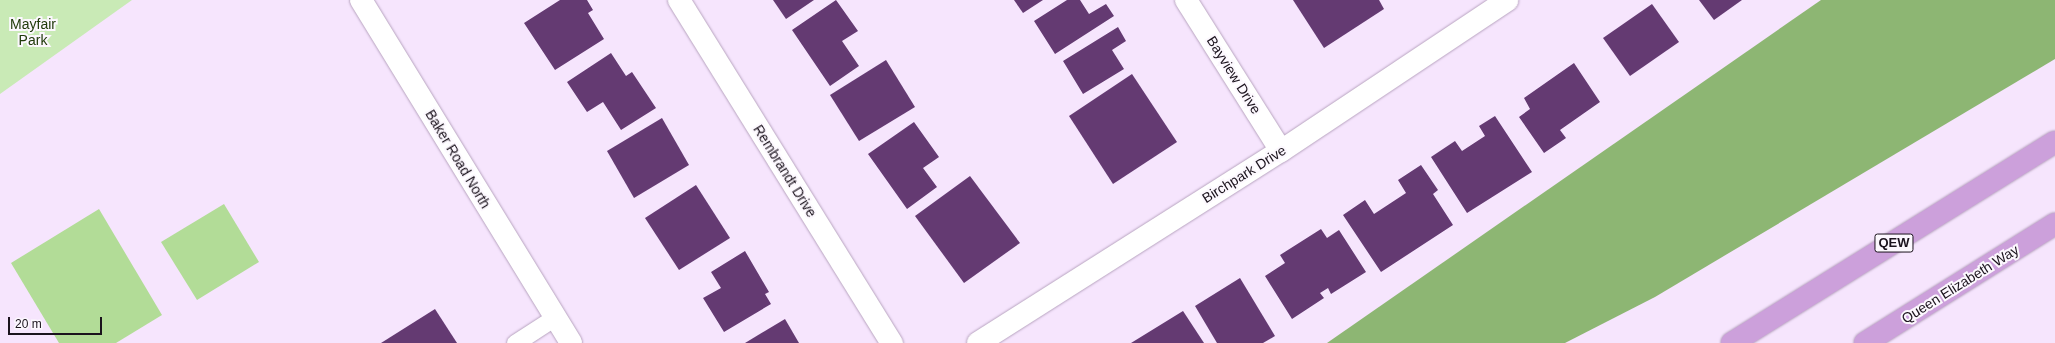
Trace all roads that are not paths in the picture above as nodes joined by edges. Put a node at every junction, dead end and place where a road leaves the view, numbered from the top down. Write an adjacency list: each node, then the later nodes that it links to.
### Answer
1 (361, 0): 8 (street, Baker Road North)
2 (679, 0): 11 (street, Rembrandt Drive)
3 (1186, 0): 6 (street, Bayview Drive)
4 (1507, 0): 6 (street, Birchpark Drive)
5 (2055, 142): 13 (highway, QEW)
6 (1281, 151): 12 (street, Birchpark Drive)
7 (2055, 224): 14 (highway, Queen Elizabeth Way)
8 (555, 317): 9 (lane); 10 (street)
9 (514, 343)
10 (571, 343)
11 (892, 343)
12 (978, 343)
13 (1732, 343)
14 (1865, 343)

